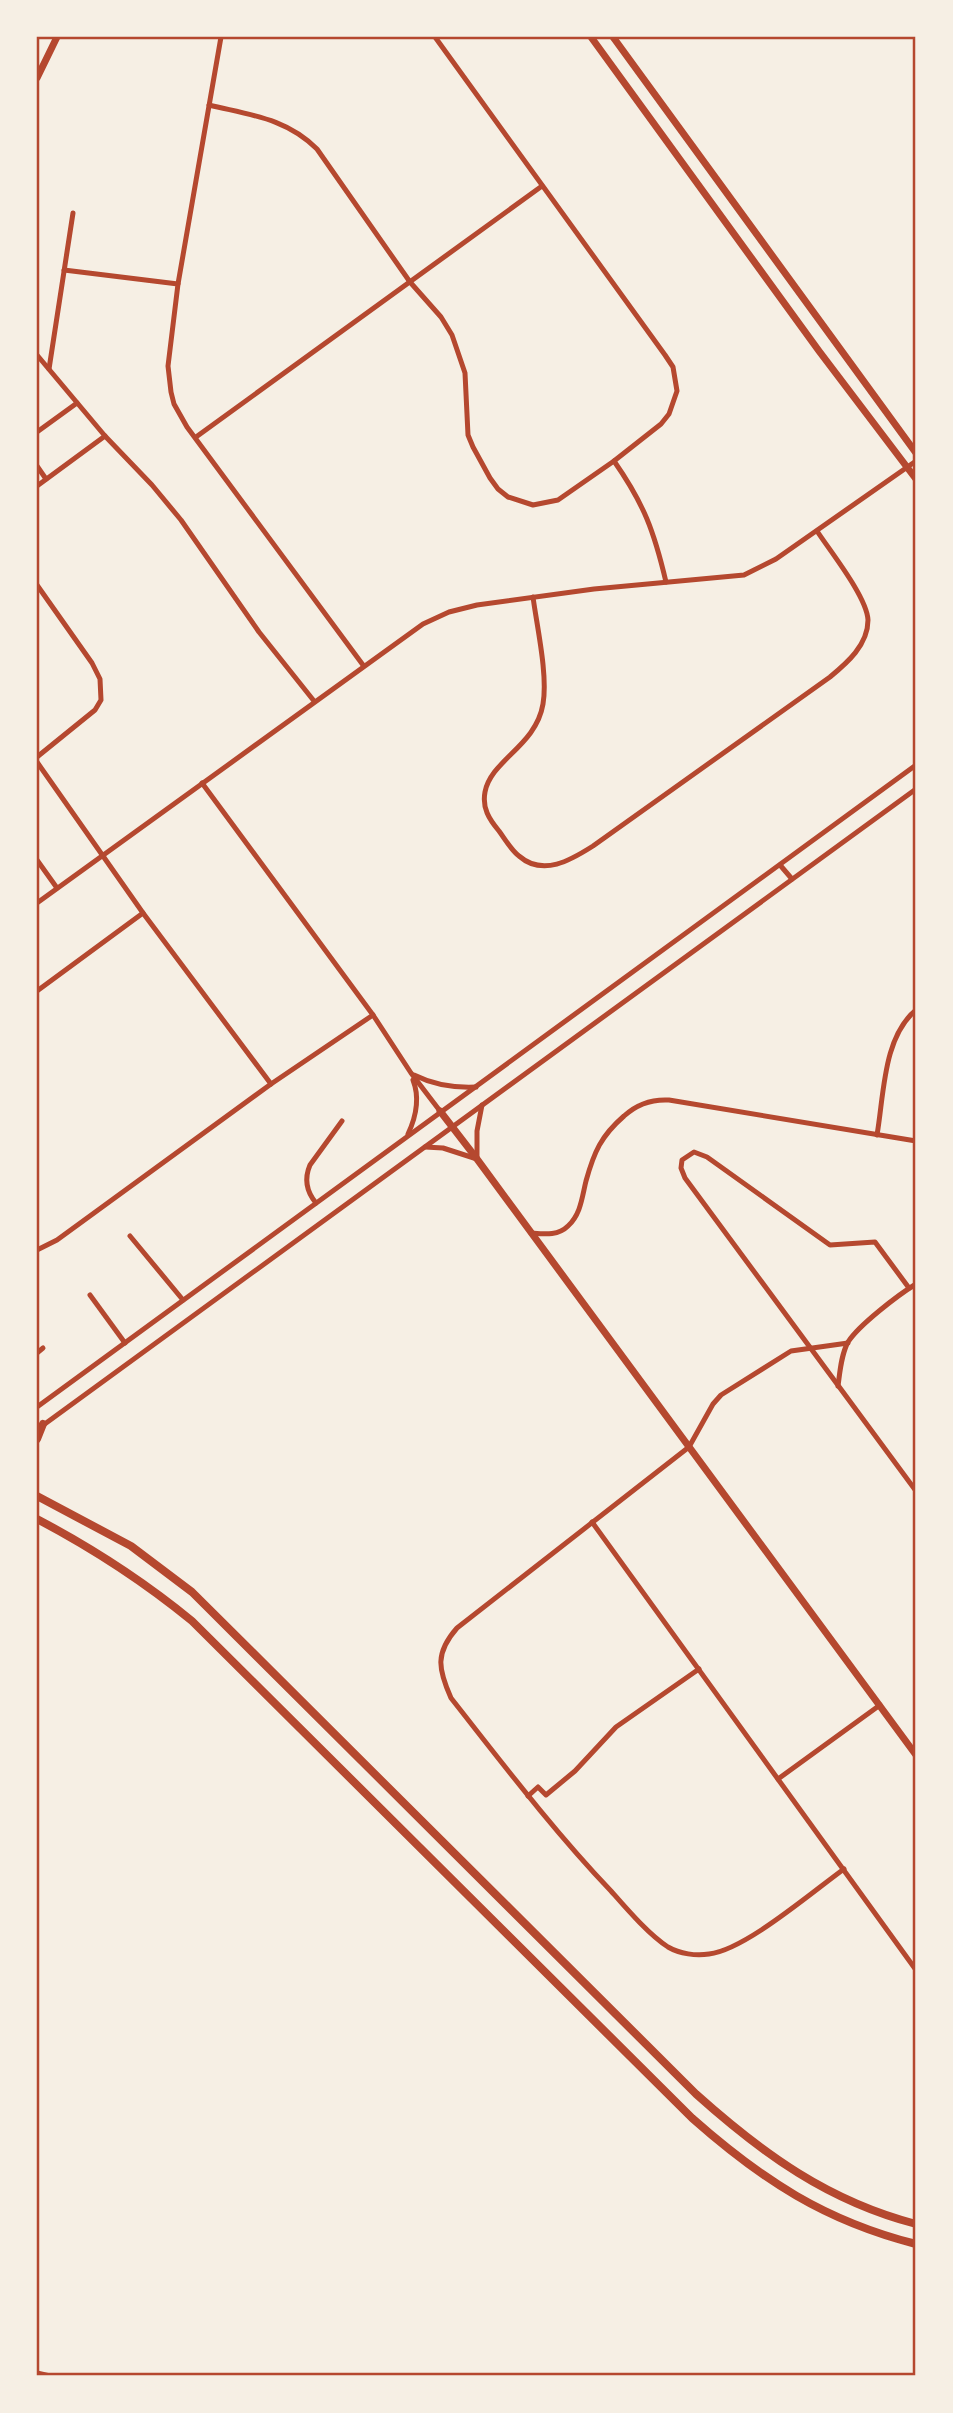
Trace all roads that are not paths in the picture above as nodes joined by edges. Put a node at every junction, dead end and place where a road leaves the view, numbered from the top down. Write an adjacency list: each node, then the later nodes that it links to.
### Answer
1 (57, 37): 6 (street)
2 (221, 37): 7 (street)
3 (435, 37): 8 (street)
4 (591, 37): 23 (street)
5 (613, 37): 19 (street)
6 (37, 78)
7 (209, 105): 11 (street); 12 (street)
8 (542, 186): 11 (street); 20 (street)
9 (73, 214): 10 (street)
10 (64, 270): 12 (street); 14 (street)
11 (410, 282): 18 (street); 20 (street)
12 (178, 284): 18 (street)
13 (37, 355): 14 (street)
14 (49, 369): 15 (street)
15 (77, 403): 16 (street); 17 (street)
16 (37, 432)
17 (105, 436): 24 (street); 32 (street)
18 (196, 437): 31 (street)
19 (916, 453)
20 (614, 461): 28 (street)
21 (916, 461): 23 (street)
22 (37, 466): 24 (street)
23 (908, 467): 25 (street); 27 (street)
24 (46, 479): 26 (street)
25 (916, 479)
26 (37, 486)
27 (817, 531): 28 (street); 30 (street)
28 (666, 582): 30 (street)
29 (37, 586): 33 (street)
30 (533, 597): 31 (street)
31 (363, 665): 32 (street)
32 (314, 701): 35 (street)
33 (37, 760): 37 (street)
34 (916, 765): 39 (street)
35 (202, 783): 37 (street); 46 (street)
36 (916, 789): 40 (street)
37 (102, 856): 41 (street); 43 (street)
38 (37, 860): 41 (street)
39 (780, 865): 40 (street); 49 (street)
40 (792, 879): 50 (street)
41 (57, 888): 42 (street)
42 (37, 903)
43 (143, 913): 44 (street); 48 (street)
44 (37, 990)
45 (916, 1010): 54 (street)
46 (373, 1015): 47 (street); 48 (street)
47 (411, 1073): 49 (street); 51 (street); 55 (street)
48 (271, 1084): 62 (street)
49 (475, 1087): 51 (street)
50 (482, 1104): 53 (street); 58 (street)
51 (440, 1111): 53 (street); 55 (street)
52 (342, 1121): 59 (street)
53 (452, 1127): 57 (street); 58 (street)
54 (877, 1135): 56 (street); 60 (street)
55 (407, 1137): 59 (street)
56 (916, 1141)
57 (425, 1147): 58 (street); 74 (street)
58 (477, 1159): 60 (street)
59 (316, 1203): 66 (street)
60 (531, 1233): 76 (street)
61 (130, 1236): 66 (street)
62 (37, 1250)
63 (916, 1284): 64 (street)
64 (909, 1288): 68 (street); 70 (street)
65 (90, 1295): 67 (street)
66 (183, 1300): 67 (street)
67 (125, 1343): 73 (street)
68 (848, 1343): 70 (street); 72 (street)
69 (43, 1348): 71 (street)
70 (810, 1348): 72 (street); 76 (street)
71 (37, 1353)
72 (838, 1386): 77 (street)
73 (37, 1407)
74 (40, 1427): 75 (main road)
75 (37, 1439)
76 (688, 1447): 80 (street); 82 (street)
77 (916, 1491)
78 (37, 1496): 88 (main road)
79 (37, 1520): 89 (main road)
80 (592, 1522): 81 (street); 85 (street)
81 (699, 1669): 84 (street); 85 (street)
82 (880, 1705): 83 (street); 84 (street)
83 (916, 1755)
84 (778, 1779): 86 (street)
85 (528, 1796): 86 (street)
86 (844, 1869): 87 (street)
87 (916, 1970)
88 (916, 2224)
89 (916, 2244)
90 (37, 2373): 91 (street)
91 (50, 2376)

